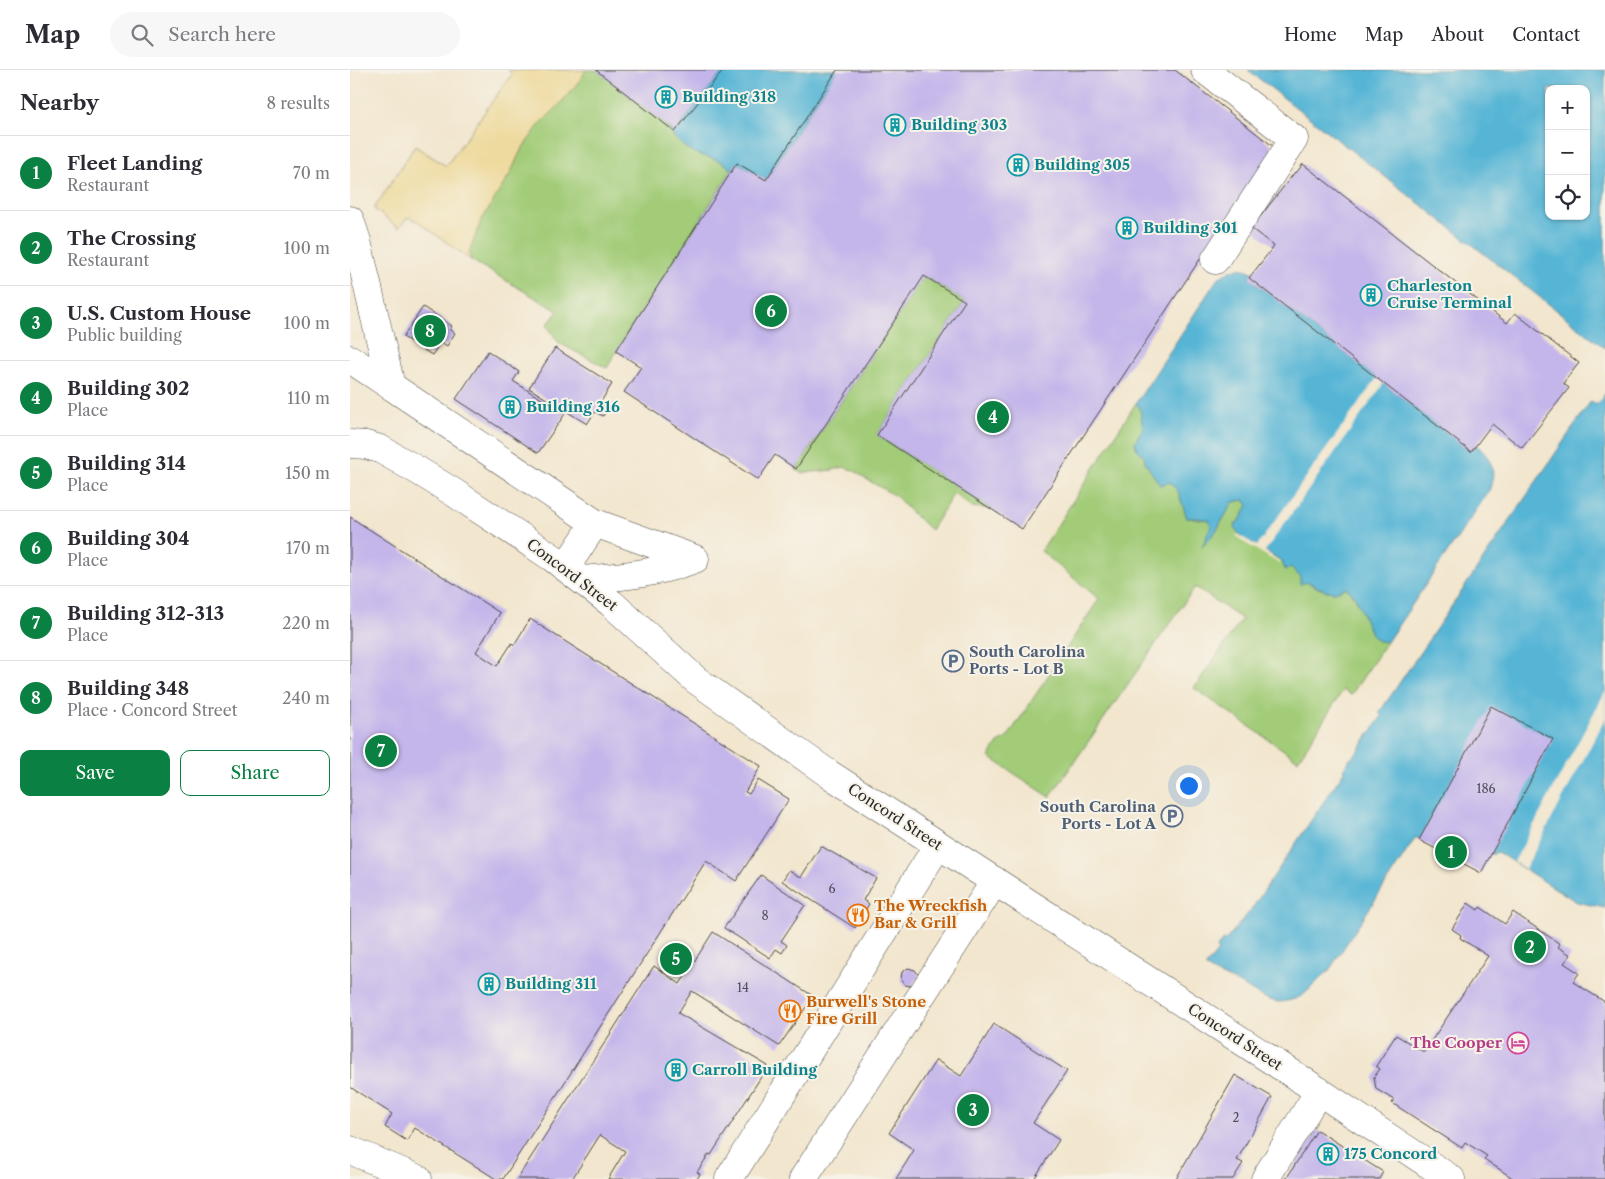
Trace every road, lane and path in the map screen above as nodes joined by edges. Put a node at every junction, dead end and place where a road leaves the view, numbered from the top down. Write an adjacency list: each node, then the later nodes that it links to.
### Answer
1 (1205, 70): 3 (street)
2 (350, 220): 4 (street)
3 (1215, 260)
4 (357, 282): 6 (street)
5 (350, 360): 6 (street)
6 (391, 386): 8 (street)
7 (351, 444): 9 (street, Concord Street)
8 (596, 523): 9 (street); 9 (street)
9 (574, 573): 10 (street, Concord Street)
10 (938, 845): 11 (street, Concord Street); 15 (street)
11 (995, 881): 12 (street, Concord Street); 16 (street)
12 (1319, 1091): 17 (street); 18 (street, Concord Street)
13 (361, 1163): 14 (street)
14 (418, 1179)
15 (729, 1179)
16 (803, 1179)
17 (1265, 1179)
18 (1452, 1179)

